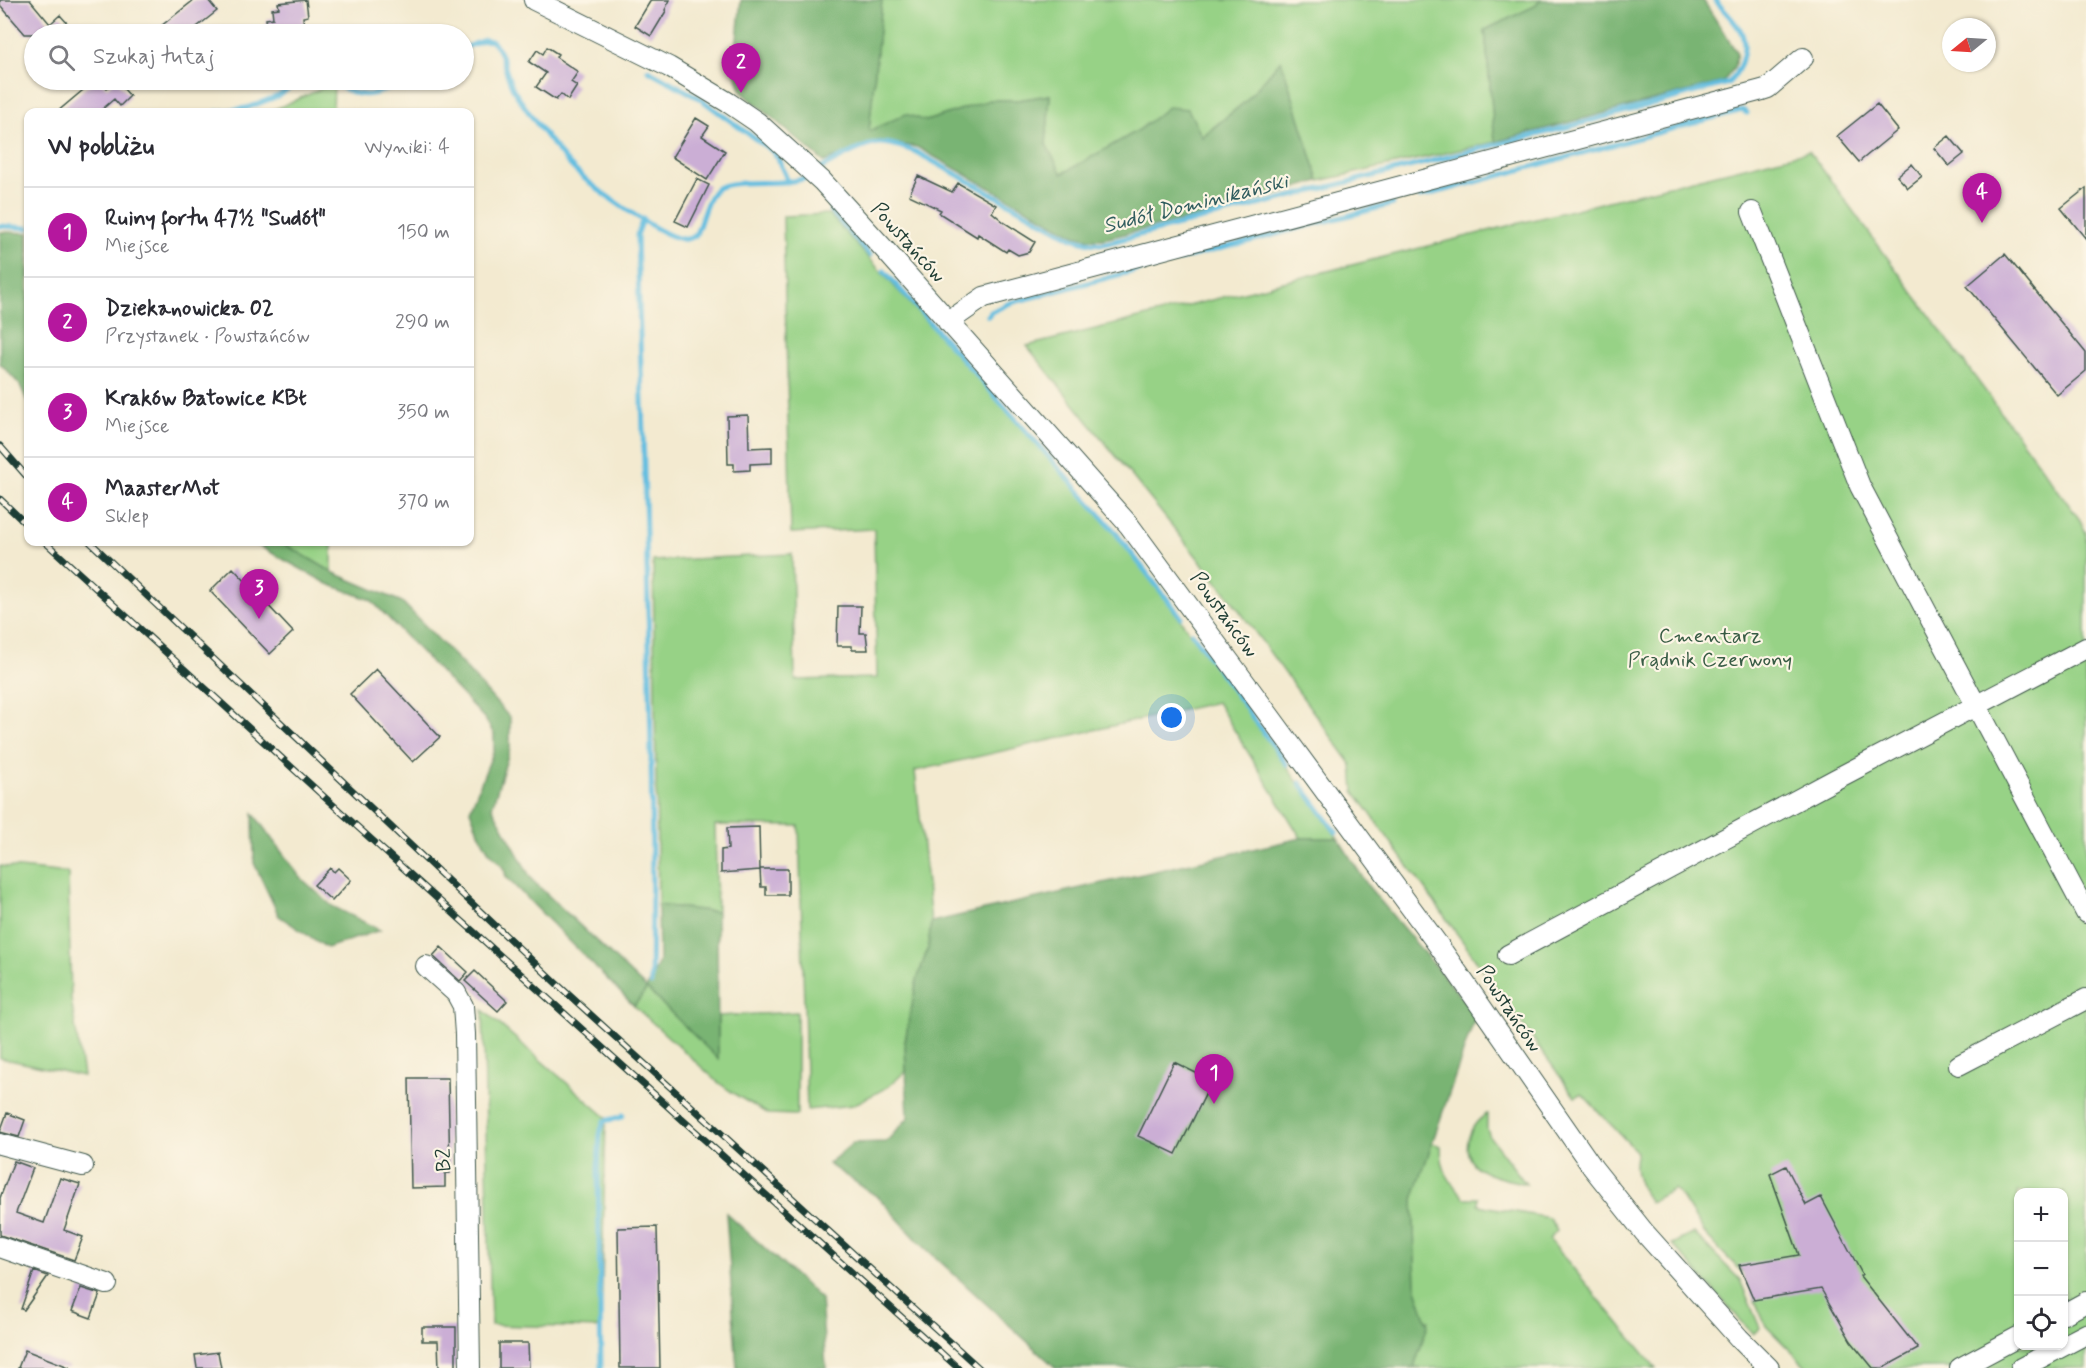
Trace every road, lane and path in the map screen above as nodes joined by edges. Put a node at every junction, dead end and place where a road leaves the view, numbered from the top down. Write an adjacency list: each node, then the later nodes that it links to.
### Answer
1 (534, 0): 4 (street, Powstańców)
2 (1803, 58): 4 (street)
3 (1752, 212): 6 (street)
4 (948, 322): 21 (street, Powstańców)
5 (2086, 648): 6 (street)
6 (1975, 706): 7 (street); 8 (street)
7 (2086, 913)
8 (1508, 955)
9 (426, 966): 20 (street, B2)
10 (2086, 999): 11 (street)
11 (1959, 1065)
12 (0, 1144): 13 (street)
13 (83, 1166)
14 (0, 1246): 15 (street)
15 (107, 1284)
16 (2086, 1302): 17 (street)
17 (2068, 1312)
18 (2086, 1334): 23 (street)
19 (2014, 1340): 22 (street)
20 (470, 1368)
21 (1769, 1368)
22 (1960, 1368)
23 (2021, 1368)

